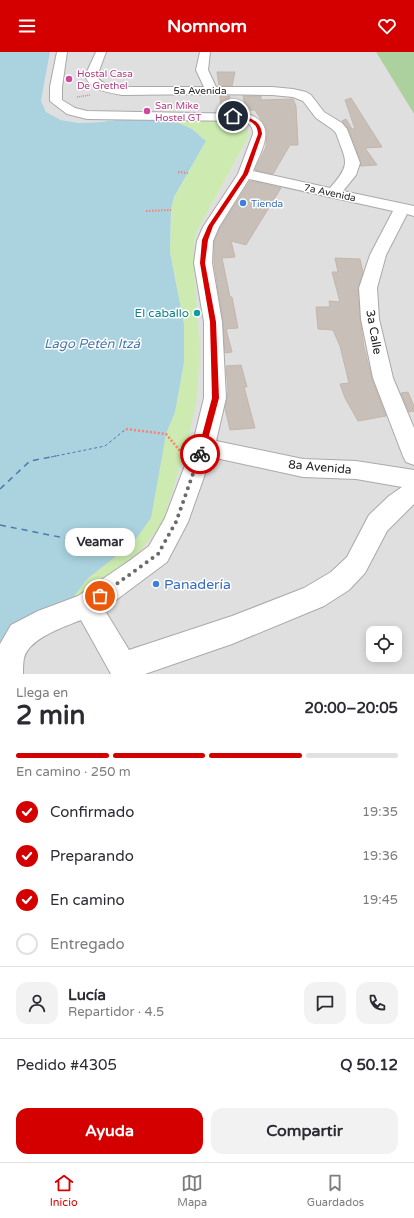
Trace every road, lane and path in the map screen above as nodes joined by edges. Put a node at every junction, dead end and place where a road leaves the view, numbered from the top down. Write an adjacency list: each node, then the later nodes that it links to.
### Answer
1 (62, 52): 6 (street)
2 (101, 52): 4 (street)
3 (205, 52): 5 (street)
4 (104, 87): 5 (street, 5a Avenida); 6 (path)
5 (212, 90): 10 (street, 5a Avenida)
6 (60, 104): 9 (street)
7 (178, 172): 8 (path)
8 (188, 172)
9 (245, 174): 10 (street, 7a Avenida); 16 (street)
10 (334, 193): 12 (street, 7a Avenida)
11 (171, 210): 13 (path)
12 (408, 210): 17 (street, 3a Calle)
13 (146, 211)
14 (126, 429): 15 (path)
15 (166, 434)
16 (203, 447): 18 (street, 8a Avenida); 22 (street)
17 (414, 456)
18 (414, 480)
19 (414, 490): 23 (street)
20 (104, 546): 21 (path)
21 (121, 553)
22 (87, 605): 23 (street); 24 (street)
23 (125, 671)
24 (8, 674)

